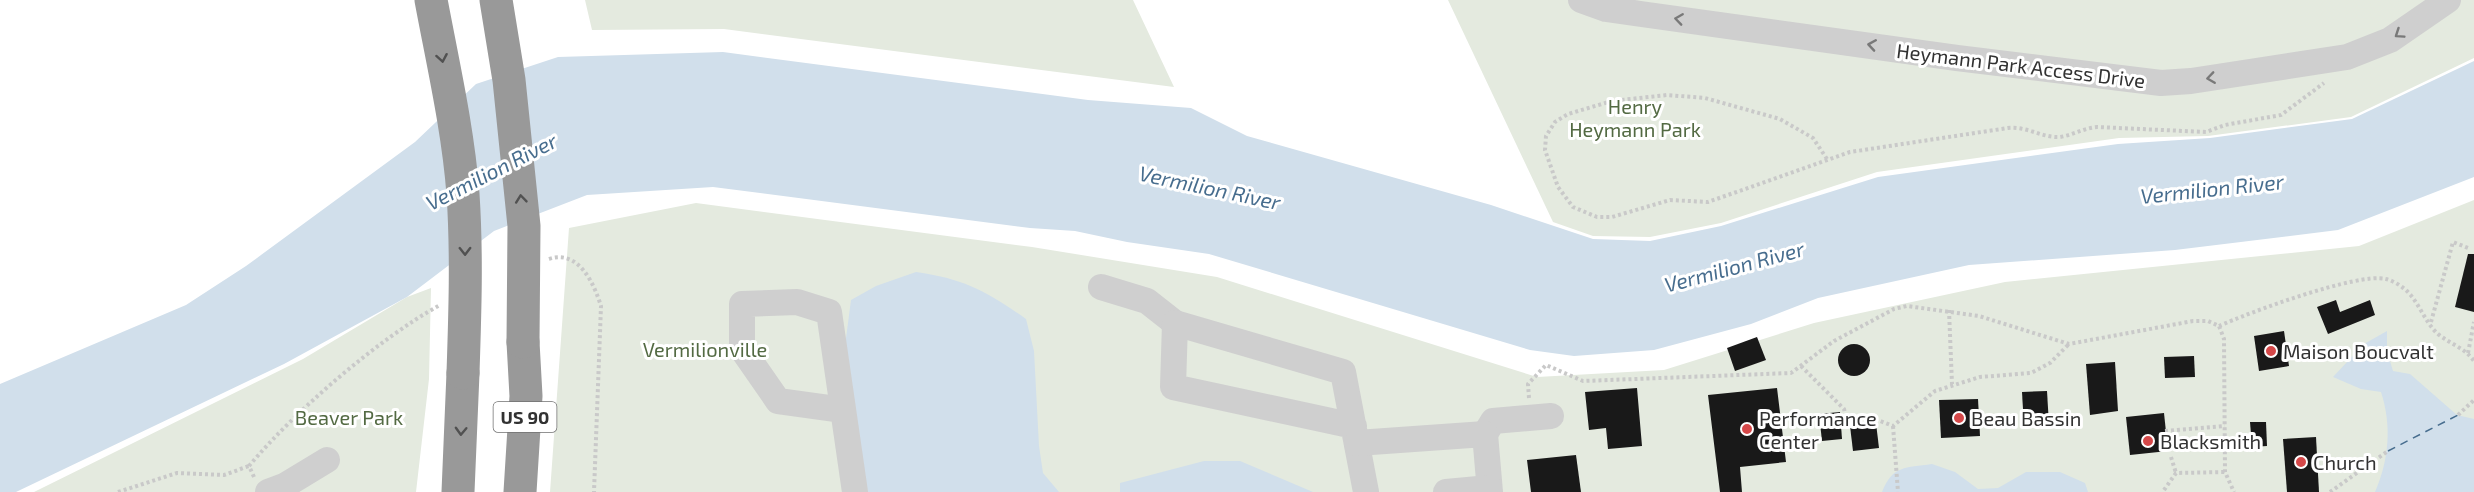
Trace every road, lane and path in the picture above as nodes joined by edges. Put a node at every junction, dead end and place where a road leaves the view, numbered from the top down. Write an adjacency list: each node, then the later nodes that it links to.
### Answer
1 (431, 0): 39 (highway, one-way to 39, bridge)
2 (496, 0): 40 (highway, US 90, one-way to 2, bridge)
3 (1581, 0): 4 (street, Heymann Park Access Drive, one-way to 3)
4 (2448, 0)
5 (2327, 80): 6 (path)
6 (1827, 159): 6 (path)
7 (2468, 248): 12 (path)
8 (1101, 287): 11 (street)
9 (1949, 310): 14 (path); 18 (path); 19 (path)
10 (2474, 322): 15 (path)
11 (1174, 323): 27 (street); 27 (street)
12 (2431, 323): 13 (path); 15 (path)
13 (2219, 326): 14 (path); 25 (path)
14 (2069, 344): 19 (path)
15 (2468, 353): 17 (path)
16 (367, 356): 32 (path)
17 (2474, 361)
18 (1802, 366): 23 (path); 24 (path)
19 (1952, 384): 24 (path)
20 (2474, 400): 22 (path)
21 (843, 410): 21 (street); 41 (street)
22 (2458, 415)
23 (1541, 417): 28 (street)
24 (1893, 426): 44 (path)
25 (2225, 426): 26 (path); 33 (path)
26 (2165, 431)
27 (1356, 435): 28 (street); 42 (street)
28 (1485, 435): 36 (street)
29 (2388, 452): 46 (path)
30 (2171, 457): 34 (path)
31 (327, 460): 35 (street)
32 (249, 466): 35 (path); 38 (path)
33 (2225, 472): 34 (path); 45 (path)
34 (2176, 473): 37 (path)
35 (262, 488)
36 (1490, 490): 43 (street)
37 (2164, 490)
38 (118, 492)
39 (458, 492)
40 (520, 492)
41 (855, 492)
42 (1366, 492)
43 (1446, 492)
44 (1898, 492)
45 (2234, 492)
46 (2330, 492)

